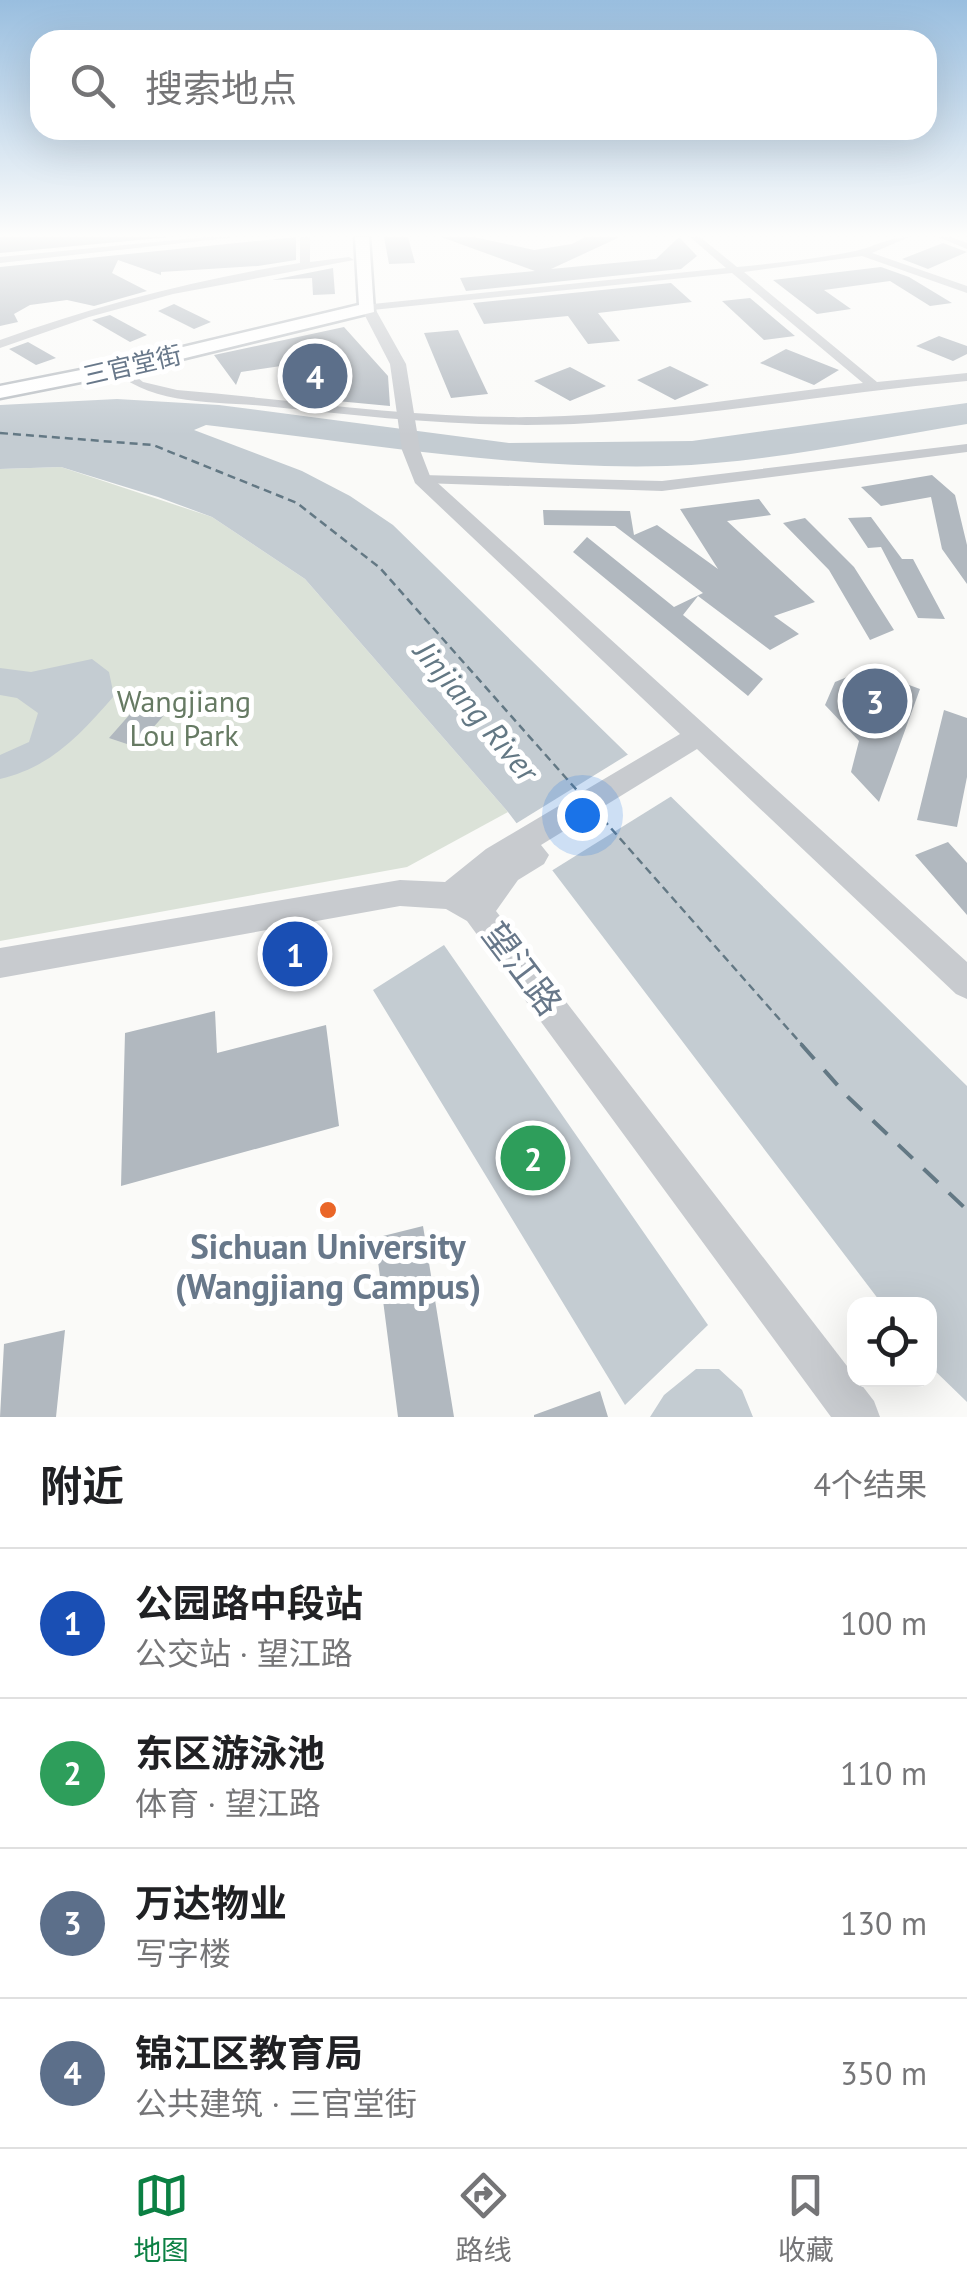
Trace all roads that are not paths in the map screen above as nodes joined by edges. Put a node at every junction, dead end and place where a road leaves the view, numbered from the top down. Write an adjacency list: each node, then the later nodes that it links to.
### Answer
1 (126, 303): 7 (street)
2 (360, 303): 6 (main road)
3 (361, 303): 6 (main road)
4 (419, 303): 6 (street)
5 (774, 303): 10 (street)
6 (361, 309): 8 (main road, 三官堂街); 12 (street)
7 (0, 344)
8 (115, 368): 11 (main road, 三官堂街); 12 (street)
9 (967, 377): 10 (street)
10 (874, 385): 12 (street)
11 (0, 389)
12 (405, 420): 14 (street)
13 (967, 448): 14 (street)
14 (418, 470): 15 (street)
15 (707, 740): 16 (street); 18 (street)
16 (464, 904): 17 (street); 19 (street, 望江路)
17 (0, 963)
18 (967, 983)
19 (858, 1417)

